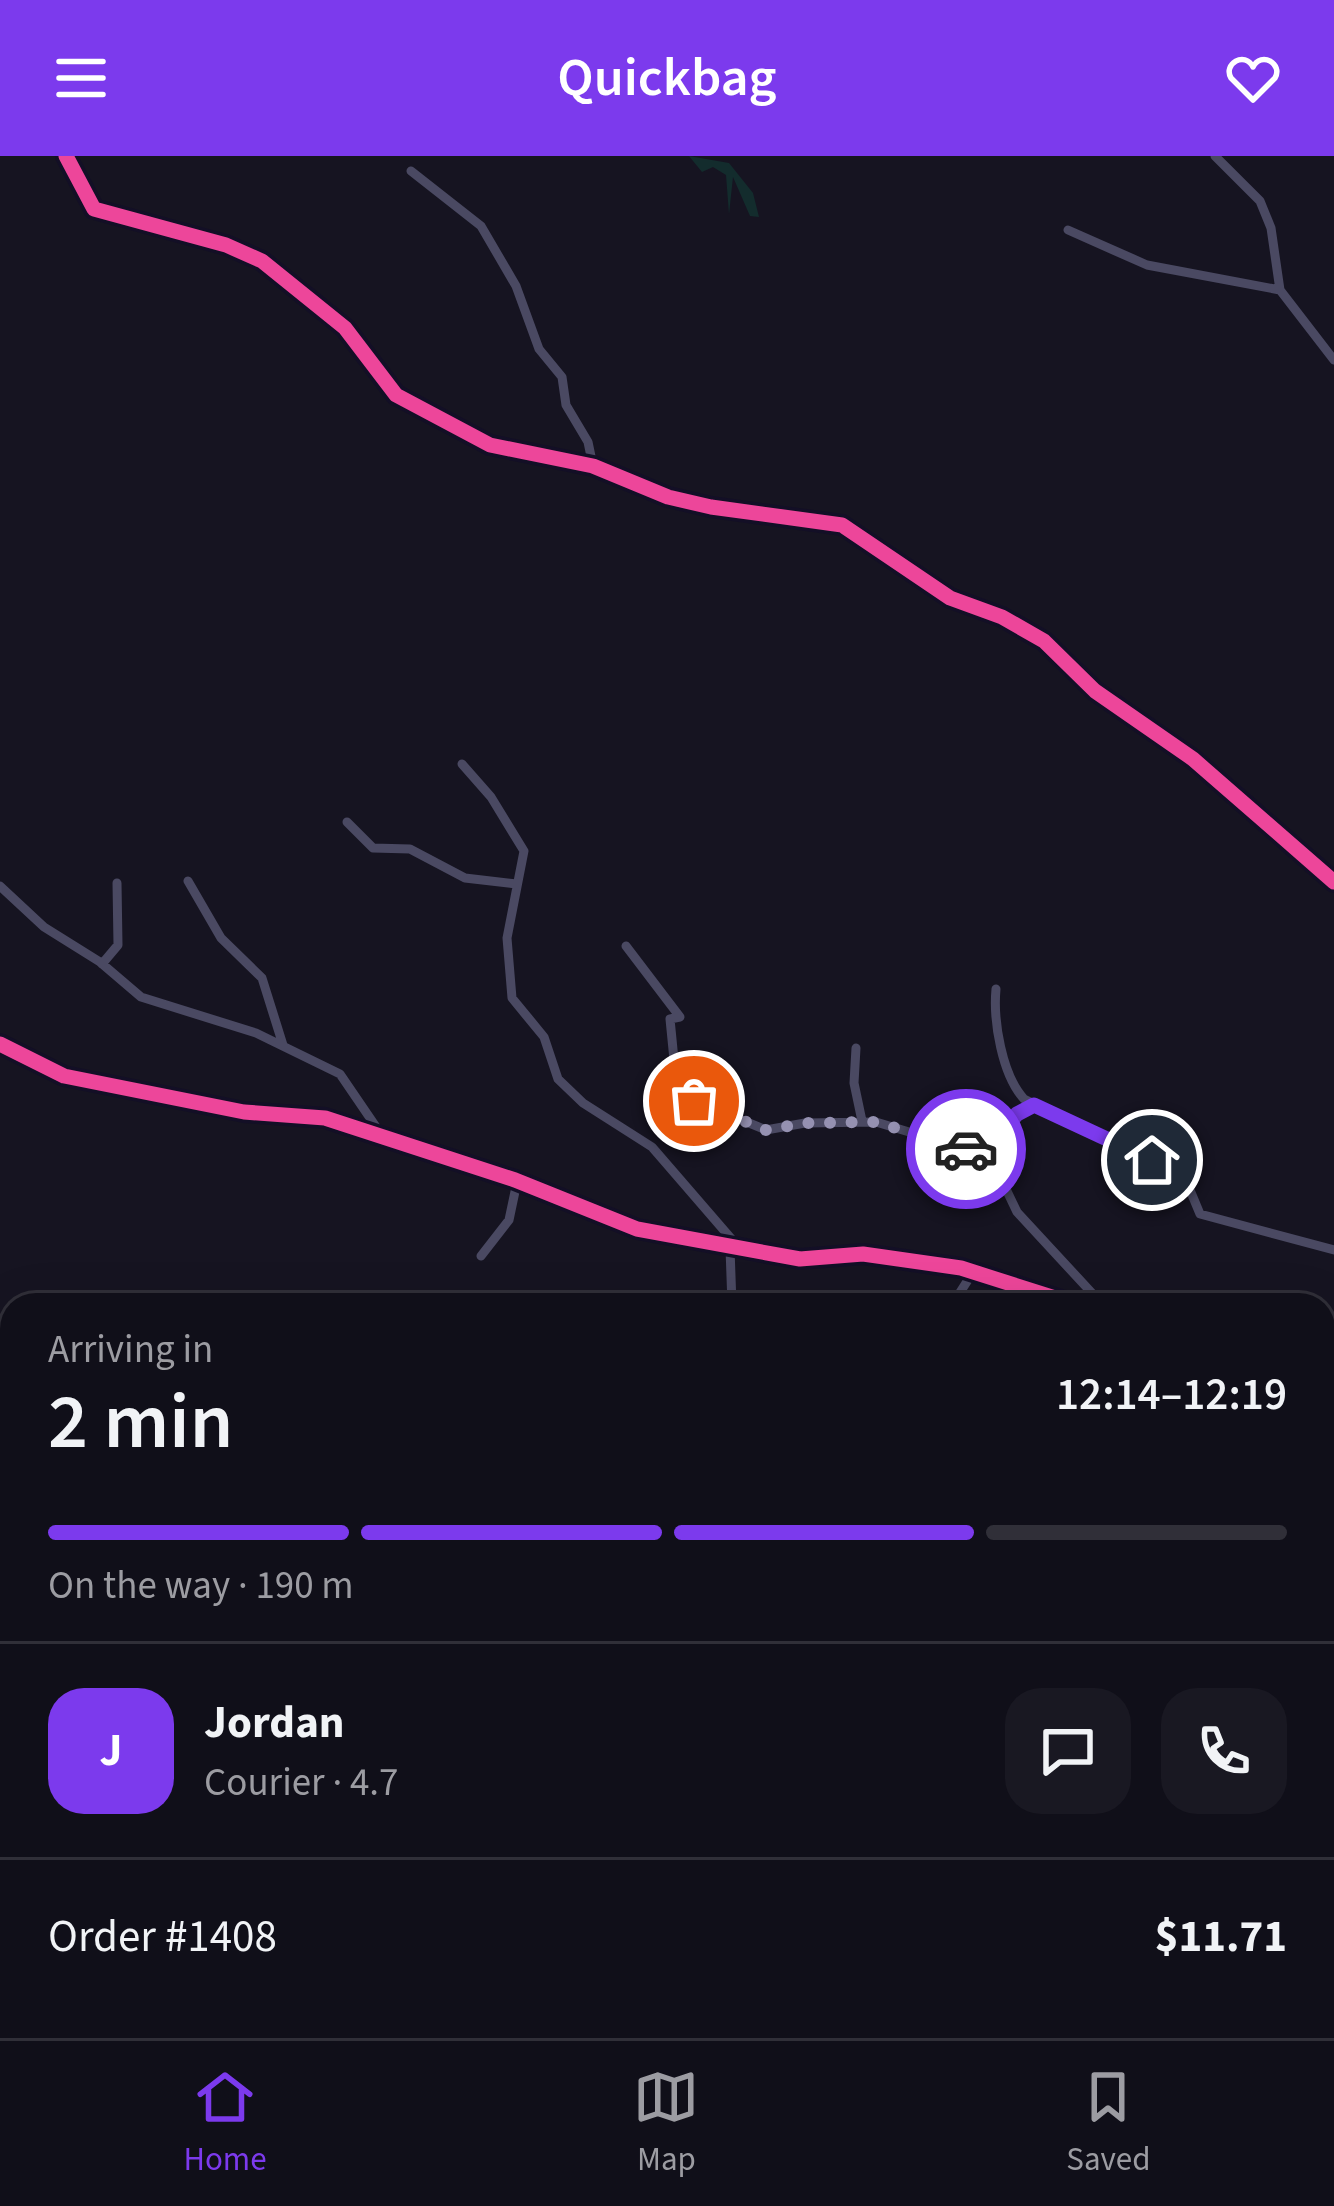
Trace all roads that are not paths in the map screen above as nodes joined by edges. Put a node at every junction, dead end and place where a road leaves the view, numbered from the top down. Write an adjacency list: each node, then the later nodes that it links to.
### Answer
1 (66, 156): 7 (street)
2 (1215, 156): 5 (street)
3 (411, 171): 7 (street)
4 (1068, 230): 5 (street)
5 (1280, 290): 6 (street)
6 (1334, 360)
7 (592, 466): 11 (street)
8 (462, 764): 13 (street)
9 (346, 822): 13 (street)
10 (188, 881): 19 (street)
11 (1334, 881)
12 (118, 883): 16 (street)
13 (516, 884): 28 (street)
14 (0, 886): 16 (street)
15 (626, 946): 21 (street)
16 (102, 964): 19 (street)
17 (996, 989): 22 (street)
18 (0, 1044): 25 (street)
19 (284, 1045): 25 (street)
20 (856, 1048): 24 (street)
21 (675, 1070): 23 (street); 23 (street)
22 (1034, 1105): 26 (street); 29 (street)
23 (737, 1118): 24 (street)
24 (862, 1121): 26 (street)
25 (385, 1140): 27 (street)
26 (982, 1154): 37 (street)
27 (518, 1182): 28 (street); 30 (street)
28 (736, 1249): 31 (street); 33 (street)
29 (1334, 1250)
30 (481, 1256)
31 (973, 1272): 32 (street); 34 (street)
32 (1009, 1282): 35 (street); 36 (street)
33 (733, 1293)
34 (960, 1293)
35 (1015, 1293)
36 (1042, 1293)
37 (1092, 1293)

